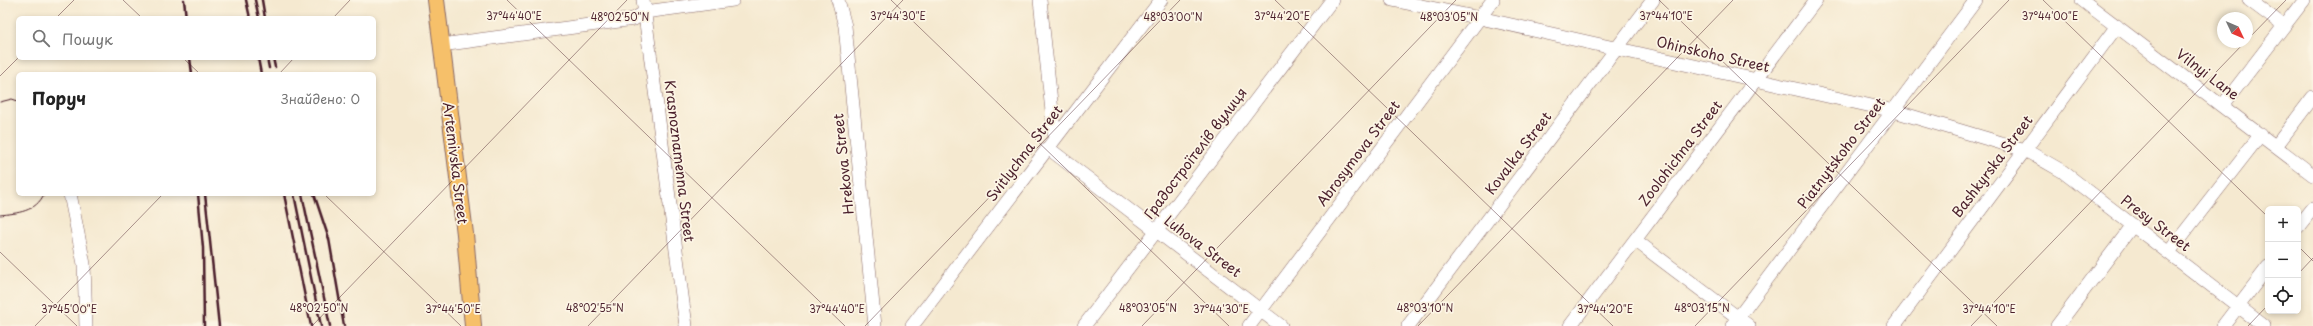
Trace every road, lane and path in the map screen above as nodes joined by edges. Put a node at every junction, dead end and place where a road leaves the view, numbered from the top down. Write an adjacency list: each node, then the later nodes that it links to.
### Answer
1 (436, 0): 19 (main road, Artemivska Street)
2 (733, 0): 15 (street)
3 (838, 0): 44 (street, Hrekova Street)
4 (1040, 0): 26 (street)
5 (1161, 0): 26 (street, Svitlychna Street)
6 (1332, 0): 34 (street, Градостроїтелiв вулиця)
7 (1392, 0): 16 (street, Ohinskoho Street)
8 (1493, 0): 16 (street, Abrosymova Street)
9 (1653, 0): 20 (street, Kovalka Street)
10 (1816, 0): 21 (street, Zoolohichna Street)
11 (1976, 0): 24 (street, Piatnytskoho Street)
12 (2082, 0): 17 (street, Vilnyi Lane)
13 (2249, 0): 18 (street)
14 (2304, 0): 18 (street)
15 (644, 6): 19 (street); 43 (street, Krasnoznamenna Street)
16 (1480, 18): 20 (street, Ohinskoho Street); 39 (street, Abrosymova Street)
17 (2117, 26): 23 (street, Vilnyi Lane); 28 (street, Bashkyrska Street)
18 (2284, 26): 23 (street)
19 (441, 45): 42 (main road, Artemivska Street)
20 (1617, 48): 21 (street, Ohinskoho Street); 49 (street, Kovalka Street)
21 (1756, 80): 24 (street, Ohinskoho Street); 35 (street, Zoolohichna Street)
22 (2313, 97): 27 (street)
23 (2223, 105): 25 (street, Vilnyi Lane)
24 (1894, 111): 28 (street, Ohinskoho Street); 40 (street, Piatnytskoho Street)
25 (2261, 134): 27 (street, Vilnyi Lane); 36 (street)
26 (1051, 143): 34 (street, Luhova Street); 45 (street, Svitlychna Street)
27 (2276, 146): 29 (street, Vilnyi Lane)
28 (2025, 150): 33 (street, Presy Street); 52 (street, Bashkyrska Street)
29 (2313, 175)
30 (70, 196): 41 (street)
31 (2313, 208): 32 (street)
32 (2301, 223)
33 (2133, 225): 36 (street, Presy Street); 53 (street)
34 (1156, 231): 39 (street, Luhova Street); 46 (street, Градостроїтелiв вулиця)
35 (1635, 240): 40 (street); 50 (street, Zoolohichna Street)
36 (2169, 252): 38 (street, Presy Street)
37 (2265, 271): 38 (street)
38 (2238, 306): 54 (street); 55 (street, Presy Street)
39 (1261, 310): 47 (street, Abrosymova Street); 48 (street, Luhova Street)
40 (1735, 322): 51 (street)
41 (86, 326)
42 (473, 326)
43 (686, 326)
44 (875, 326)
45 (912, 326)
46 (1084, 326)
47 (1249, 326)
48 (1281, 326)
49 (1408, 326)
50 (1570, 326)
51 (1749, 326)
52 (1894, 326)
53 (2057, 326)
54 (2223, 326)
55 (2264, 326)

